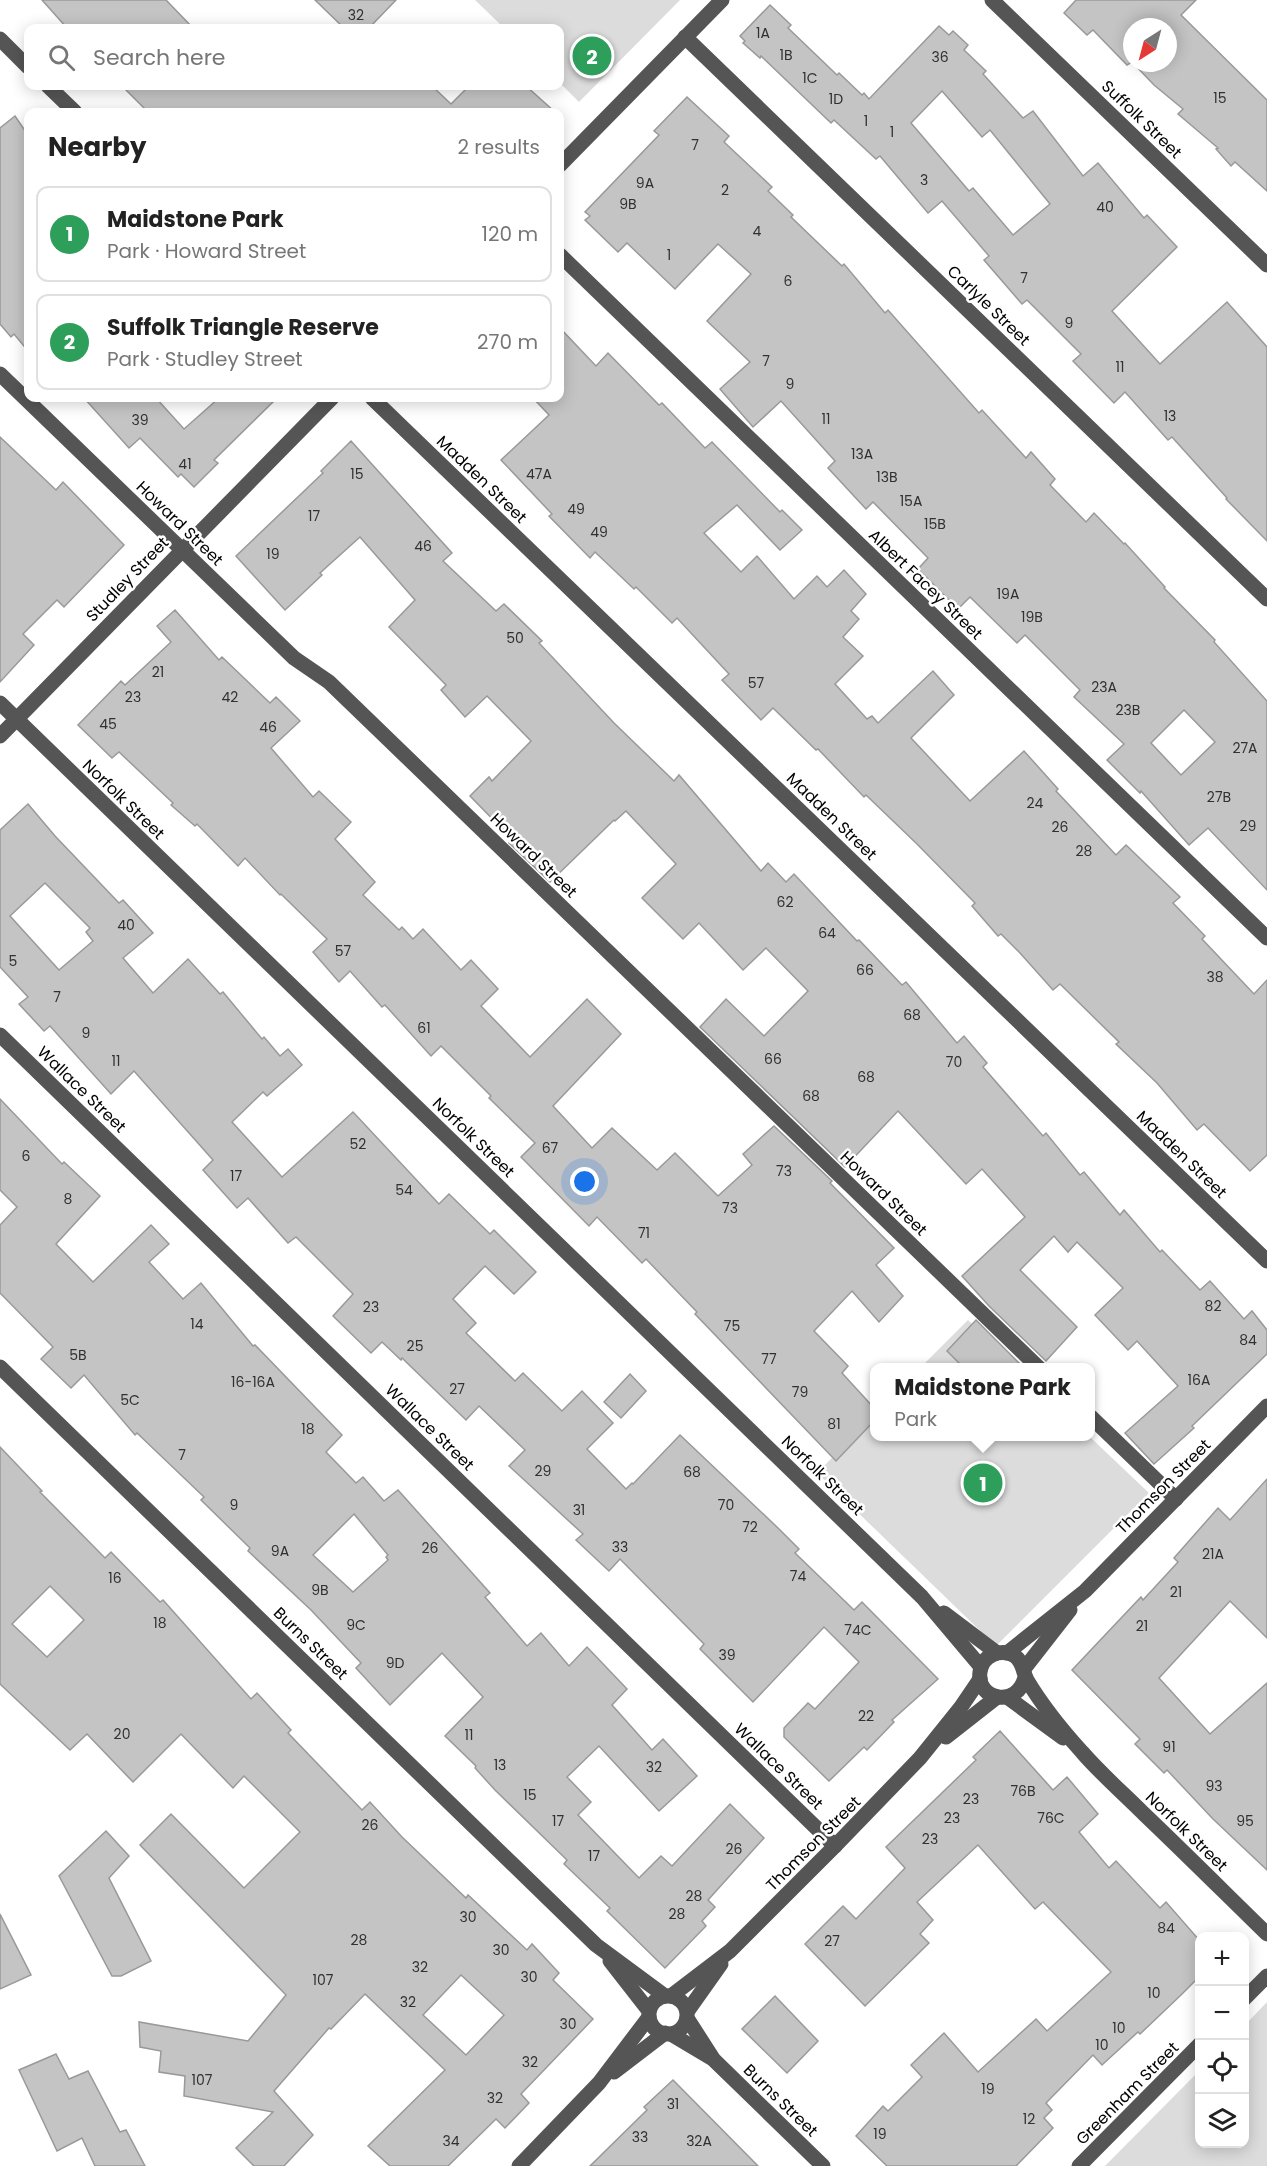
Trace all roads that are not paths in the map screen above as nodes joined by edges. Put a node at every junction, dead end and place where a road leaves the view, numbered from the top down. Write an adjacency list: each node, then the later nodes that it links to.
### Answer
1 (722, 0): 3 (street)
2 (992, 0): 10 (street, Suffolk Street)
3 (685, 37): 8 (street); 17 (street, Carlyle Street)
4 (0, 39): 5 (street)
5 (24, 63)
6 (52, 90): 7 (street)
7 (71, 108)
8 (564, 161)
9 (564, 259): 21 (street, Albert Facey Street)
10 (1267, 265)
11 (0, 374): 12 (street, Howard Street)
12 (24, 397)
13 (29, 402): 16 (street, Howard Street)
14 (328, 402): 16 (street, Studley Street)
15 (376, 402): 23 (street, Madden Street)
16 (181, 550): 19 (street, Studley Street); 24 (street, Howard Street)
17 (1267, 599)
18 (0, 703): 19 (street, Norfolk Street)
19 (16, 719): 20 (street, Studley Street); 30 (street, Norfolk Street)
20 (0, 736)
21 (1267, 938)
22 (0, 1035): 37 (street, Wallace Street)
23 (1267, 1261)
24 (1035, 1363)
25 (0, 1366): 39 (street, Burns Street)
26 (1267, 1406): 28 (street, Thomson Street)
27 (1095, 1421): 28 (street)
28 (1176, 1499): 29 (street, Thomson Street)
29 (1084, 1591): 31 (street, Thomson Street); 33 (street, Thomson Street)
30 (922, 1597): 31 (street, Norfolk Street); 32 (street, Norfolk Street)
31 (1002, 1653): 32 (street); 33 (street)
32 (980, 1673): 34 (street); 36 (street, Thomson Street)
33 (1024, 1673): 34 (street); 35 (street, Norfolk Street)
34 (1002, 1697): 35 (street, Norfolk Street); 36 (street, Thomson Street)
35 (1082, 1753): 38 (street, Norfolk Street)
36 (920, 1758): 37 (street, Thomson Street)
37 (836, 1846): 40 (street, Thomson Street)
38 (1267, 1934)
39 (597, 1945): 43 (street, Burns Street); 44 (street, Burns Street)
40 (729, 1952): 43 (street, Thomson Street); 45 (street, Thomson Street)
41 (1267, 1976): 42 (street)
42 (1249, 1995)
43 (668, 1996): 44 (street); 45 (street)
44 (649, 2014): 46 (street); 49 (street)
45 (687, 2015): 46 (street); 48 (street, Burns Street)
46 (668, 2033): 48 (street, Burns Street); 49 (street)
47 (1195, 2049): 52 (street, Greenham Street)
48 (713, 2059): 51 (street, Burns Street)
49 (600, 2083): 50 (street)
50 (519, 2166)
51 (823, 2166)
52 (1079, 2166)

